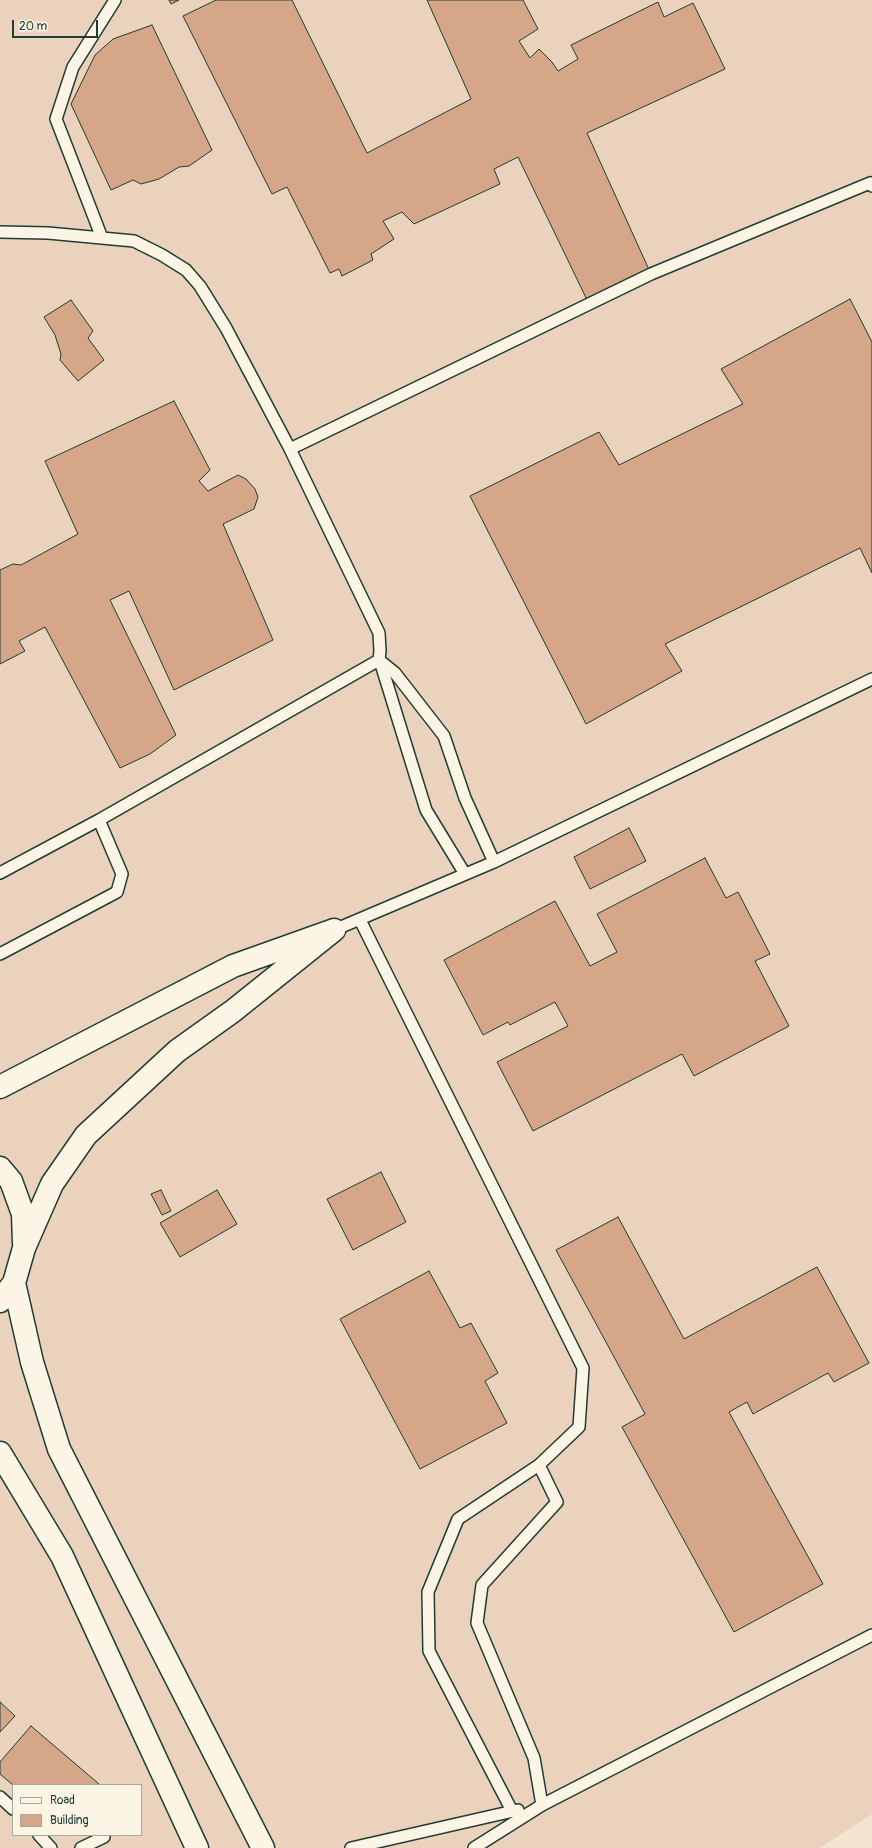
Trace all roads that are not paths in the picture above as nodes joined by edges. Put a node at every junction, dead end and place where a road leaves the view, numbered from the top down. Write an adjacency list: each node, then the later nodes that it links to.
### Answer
1 (115, 0): 4 (lane)
2 (871, 184): 5 (lane)
3 (0, 232): 4 (lane)
4 (102, 238): 5 (lane)
5 (290, 449): 6 (lane)
6 (379, 660): 8 (lane); 9 (lane); 11 (lane)
7 (872, 679): 9 (lane)
8 (99, 820): 10 (lane); 14 (lane)
9 (494, 862): 11 (lane)
10 (0, 873)
11 (465, 874): 12 (lane)
12 (360, 920): 13 (lane); 21 (lane)
13 (334, 930): 15 (street); 17 (street)
14 (0, 954)
15 (0, 1087)
16 (0, 1168): 17 (street)
17 (24, 1248): 18 (street)
18 (14, 1283): 19 (street); 32 (street)
19 (0, 1301)
20 (0, 1452): 31 (street)
21 (539, 1465): 24 (lane); 26 (lane)
22 (872, 1635): 24 (lane)
23 (0, 1797): 25 (lane)
24 (542, 1805): 26 (lane); 34 (lane)
25 (12, 1808)
26 (512, 1811): 33 (lane)
27 (40, 1836): 29 (lane)
28 (104, 1837): 30 (lane)
29 (51, 1848)
30 (81, 1848)
31 (196, 1848)
32 (263, 1848)
33 (350, 1848)
34 (474, 1848)

